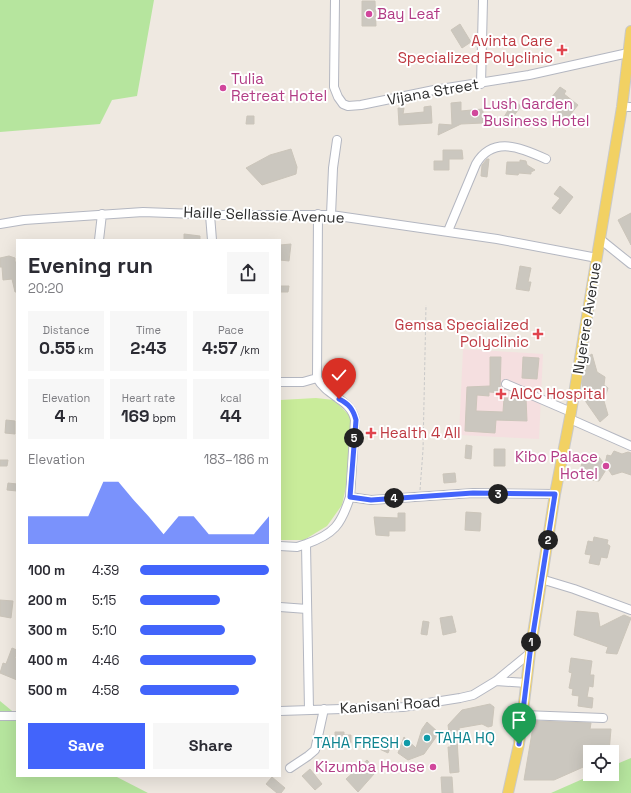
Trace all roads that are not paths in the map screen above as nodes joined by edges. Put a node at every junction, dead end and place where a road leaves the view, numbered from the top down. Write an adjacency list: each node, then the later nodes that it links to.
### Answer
1 (335, 0): 5 (street, Vijana Street)
2 (483, 0): 5 (street)
3 (631, 31): 4 (main road, Nyerere Avenue)
4 (628, 53): 5 (street, Vijana Street); 6 (main road, Nyerere Avenue)
5 (481, 84)
6 (627, 107): 17 (main road, Nyerere Avenue)
7 (337, 140): 12 (street)
8 (546, 159): 14 (street)
9 (102, 214): 11 (street, Haille Sellassie Avenue); 13 (street, Haille Sellassie Avenue); 15 (street)
10 (318, 214): 11 (street, Haille Sellassie Avenue); 12 (street, Haille Sellassie Avenue); 20 (street)
11 (210, 215): 16 (street)
12 (331, 215): 14 (street, Haille Sellassie Avenue)
13 (0, 224)
14 (448, 231): 18 (street, Haille Sellassie Avenue)
15 (99, 239)
16 (212, 239)
17 (600, 239): 18 (main road, Nyerere Avenue); 19 (street)
18 (597, 258): 23 (main road, Nyerere Avenue)
19 (631, 264)
20 (316, 378): 21 (street); 26 (street)
21 (281, 382)
22 (506, 384): 23 (street)
23 (571, 415): 24 (street); 25 (main road, Nyerere Avenue)
24 (631, 446)
25 (555, 494): 26 (street); 29 (main road, Nyerere Avenue)
26 (350, 497): 27 (street)
27 (306, 544): 28 (street); 31 (street)
28 (281, 546)
29 (541, 579): 32 (street); 33 (main road, Nyerere Avenue)
30 (281, 607): 31 (street)
31 (307, 609): 37 (street)
32 (631, 610)
33 (530, 653): 34 (street, Kanisani Road); 35 (main road, Nyerere Avenue)
34 (496, 681): 35 (street); 36 (street, Kanisani Road)
35 (526, 683): 39 (main road, Nyerere Avenue)
36 (324, 709): 37 (street, Kanisani Road); 43 (street)
37 (309, 710): 38 (street, Kanisani Road)
38 (281, 711)
39 (524, 715): 42 (street); 44 (main road, Nyerere Avenue)
40 (0, 716): 41 (street)
41 (16, 716)
42 (604, 718)
43 (290, 768)
44 (508, 793)

